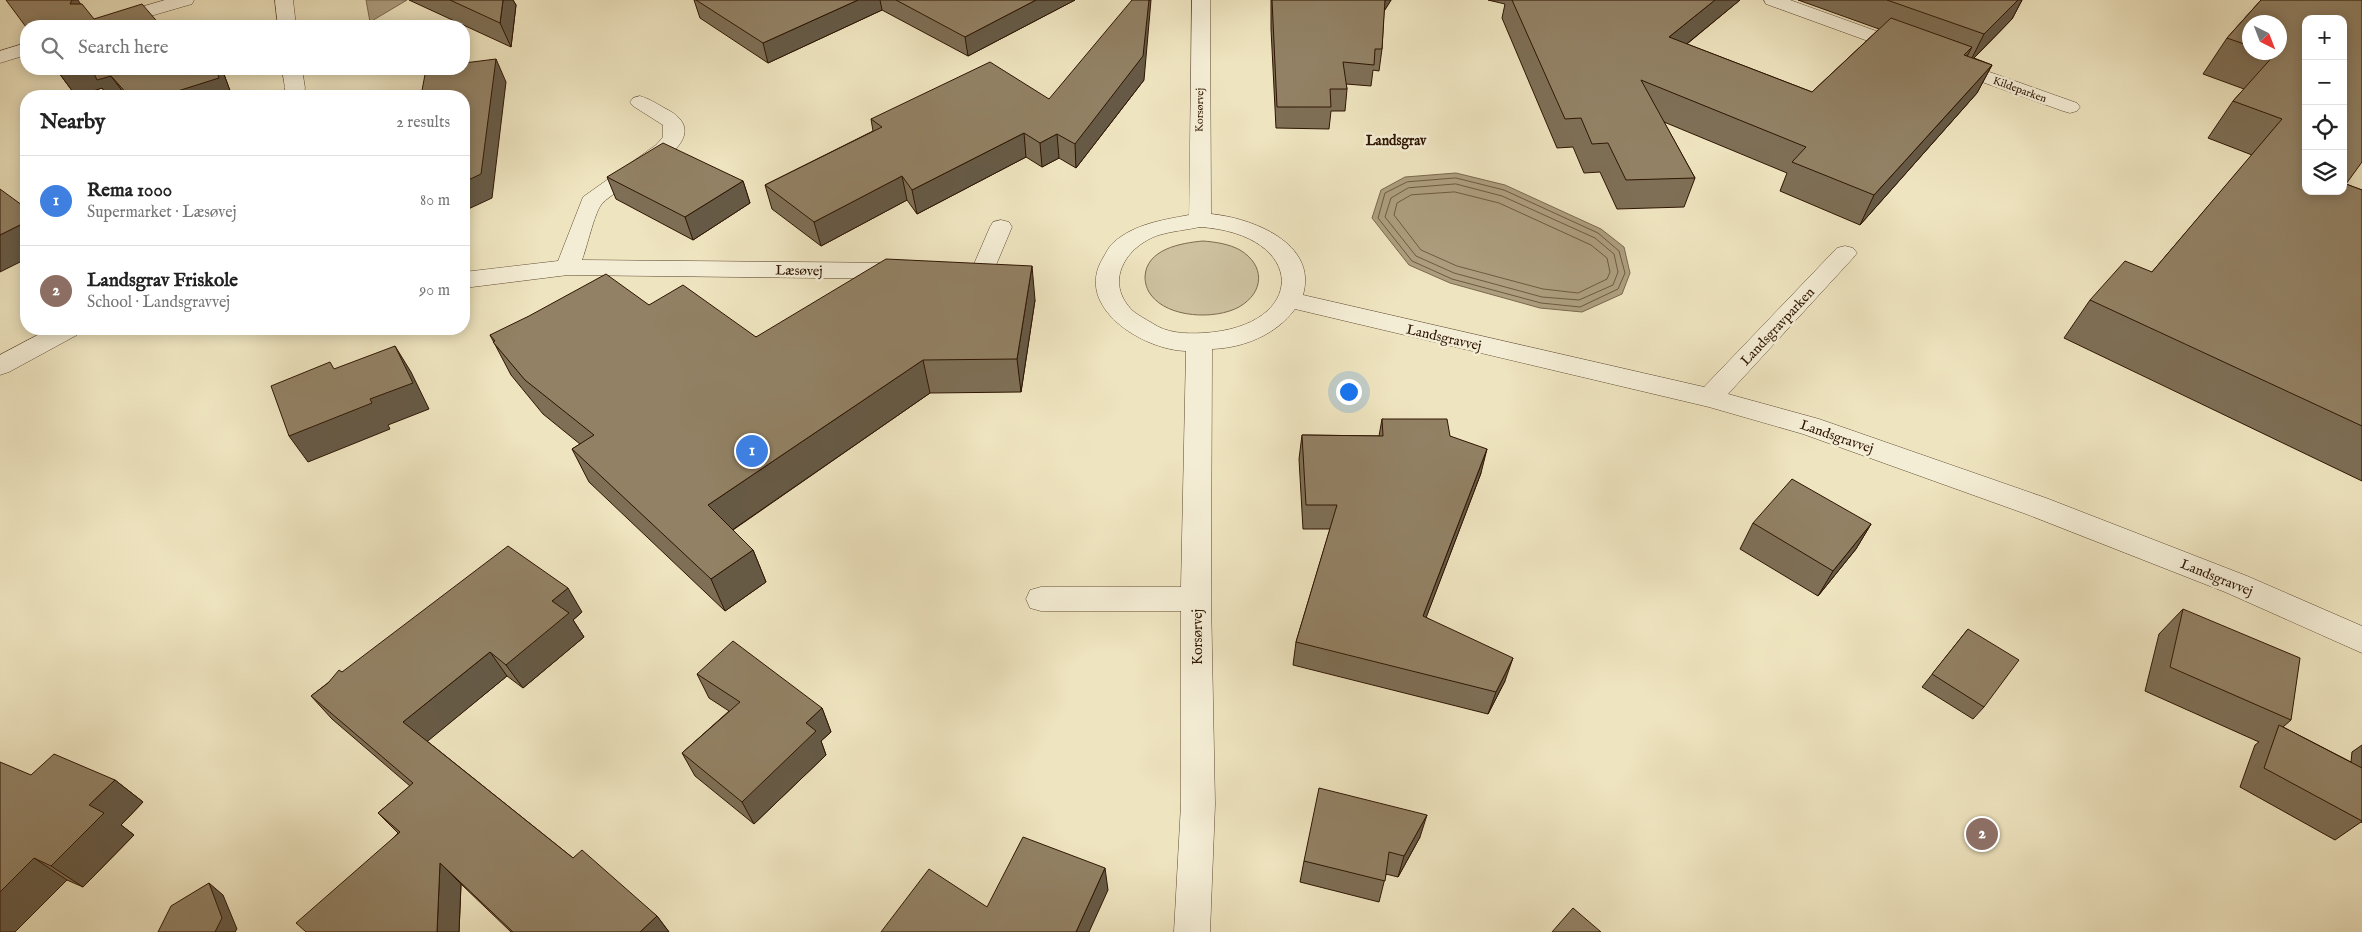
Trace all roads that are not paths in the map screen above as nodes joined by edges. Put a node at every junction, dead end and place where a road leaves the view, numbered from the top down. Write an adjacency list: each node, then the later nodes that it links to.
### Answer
1 (185, 0): 5 (street)
2 (284, 0): 6 (street)
3 (1201, 0): 13 (street, Korsørvej)
4 (1773, 0): 12 (street, Kildeparken)
5 (117, 20)
6 (287, 20)
7 (20, 51): 8 (street)
8 (0, 57)
9 (292, 75): 10 (street)
10 (293, 90)
11 (640, 102): 16 (street)
12 (2070, 107)
13 (1200, 220): 18 (street); 20 (street)
14 (1001, 227): 16 (street, Læsøvej)
15 (1844, 253): 22 (street, Landsgravparken)
16 (568, 268): 17 (street, Læsøvej)
17 (470, 279)
18 (1290, 300): 20 (street); 22 (street, Landsgravvej)
19 (57, 335): 21 (street)
20 (1199, 342): 24 (street, Korsørvej)
21 (0, 366)
22 (1709, 398): 25 (street, Landsgravvej)
23 (1040, 598): 24 (street)
24 (1196, 599): 26 (street, Korsørvej)
25 (2362, 640)
26 (1192, 932)

